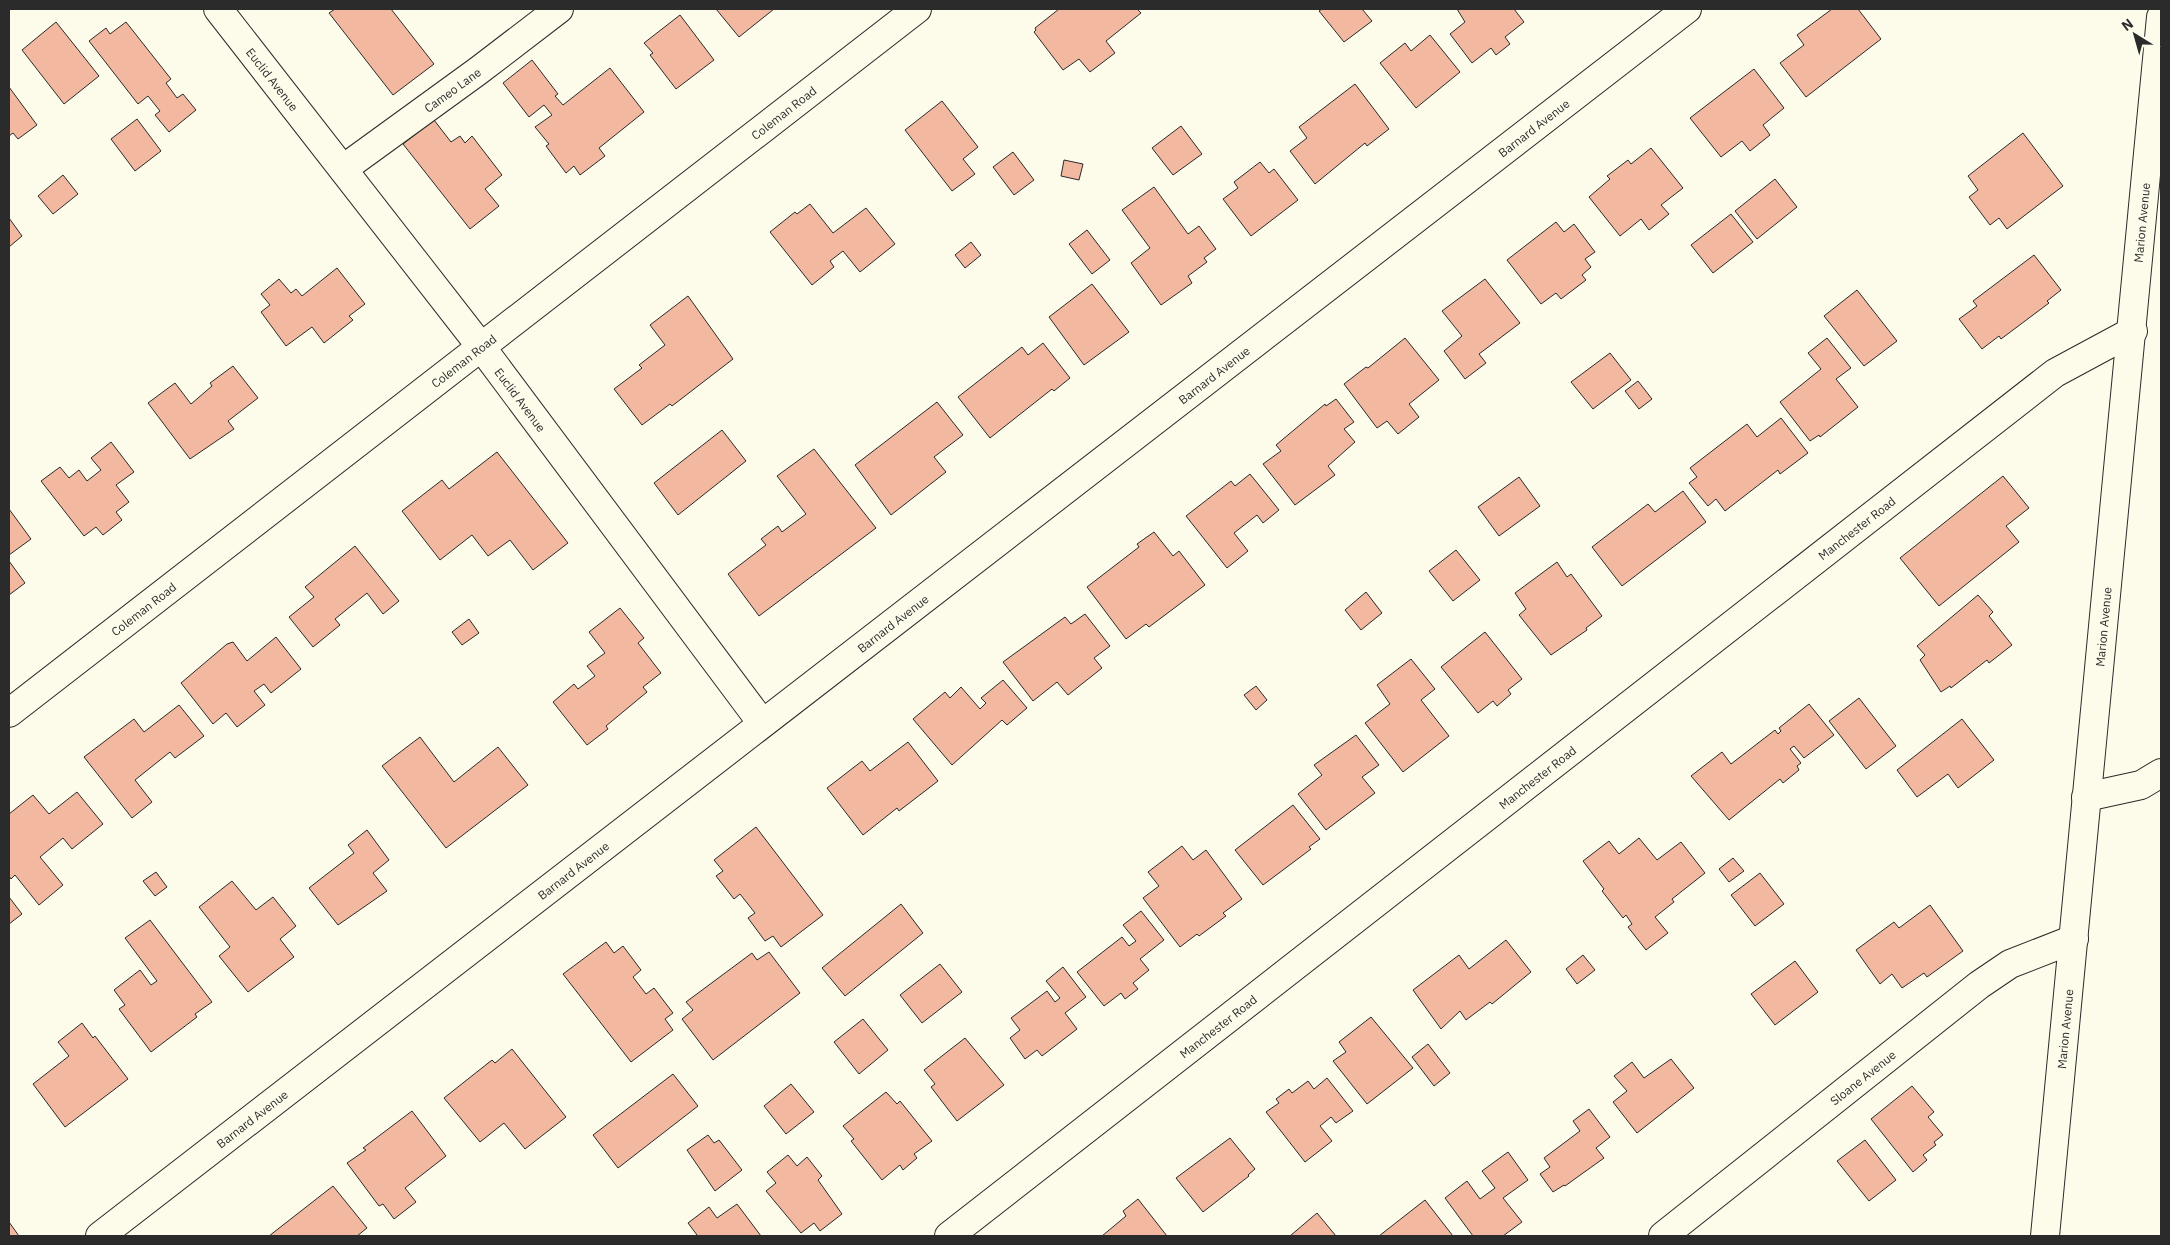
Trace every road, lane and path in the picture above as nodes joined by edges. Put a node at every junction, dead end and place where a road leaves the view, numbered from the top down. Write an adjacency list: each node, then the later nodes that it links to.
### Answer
1 (218, 9): 6 (street, Euclid Avenue)
2 (559, 9): 6 (street, Cameo Lane)
3 (917, 9): 8 (street, Coleman Road)
4 (1686, 9): 10 (street, Barnard Avenue)
5 (2161, 16): 7 (street, Marion Avenue)
6 (343, 169): 8 (street, Euclid Avenue)
7 (2133, 331): 12 (street, Marion Avenue); 15 (street, Manchester Road)
8 (482, 348): 9 (street, Coleman Road); 10 (street, Euclid Avenue)
9 (9, 713)
10 (762, 723): 14 (street, Barnard Avenue)
11 (2161, 773): 12 (street)
12 (2086, 797): 13 (street, Marion Avenue)
13 (2074, 939): 16 (street, Sloane Avenue); 17 (street, Marion Avenue)
14 (100, 1236)
15 (949, 1236)
16 (1662, 1236)
17 (2045, 1236)

